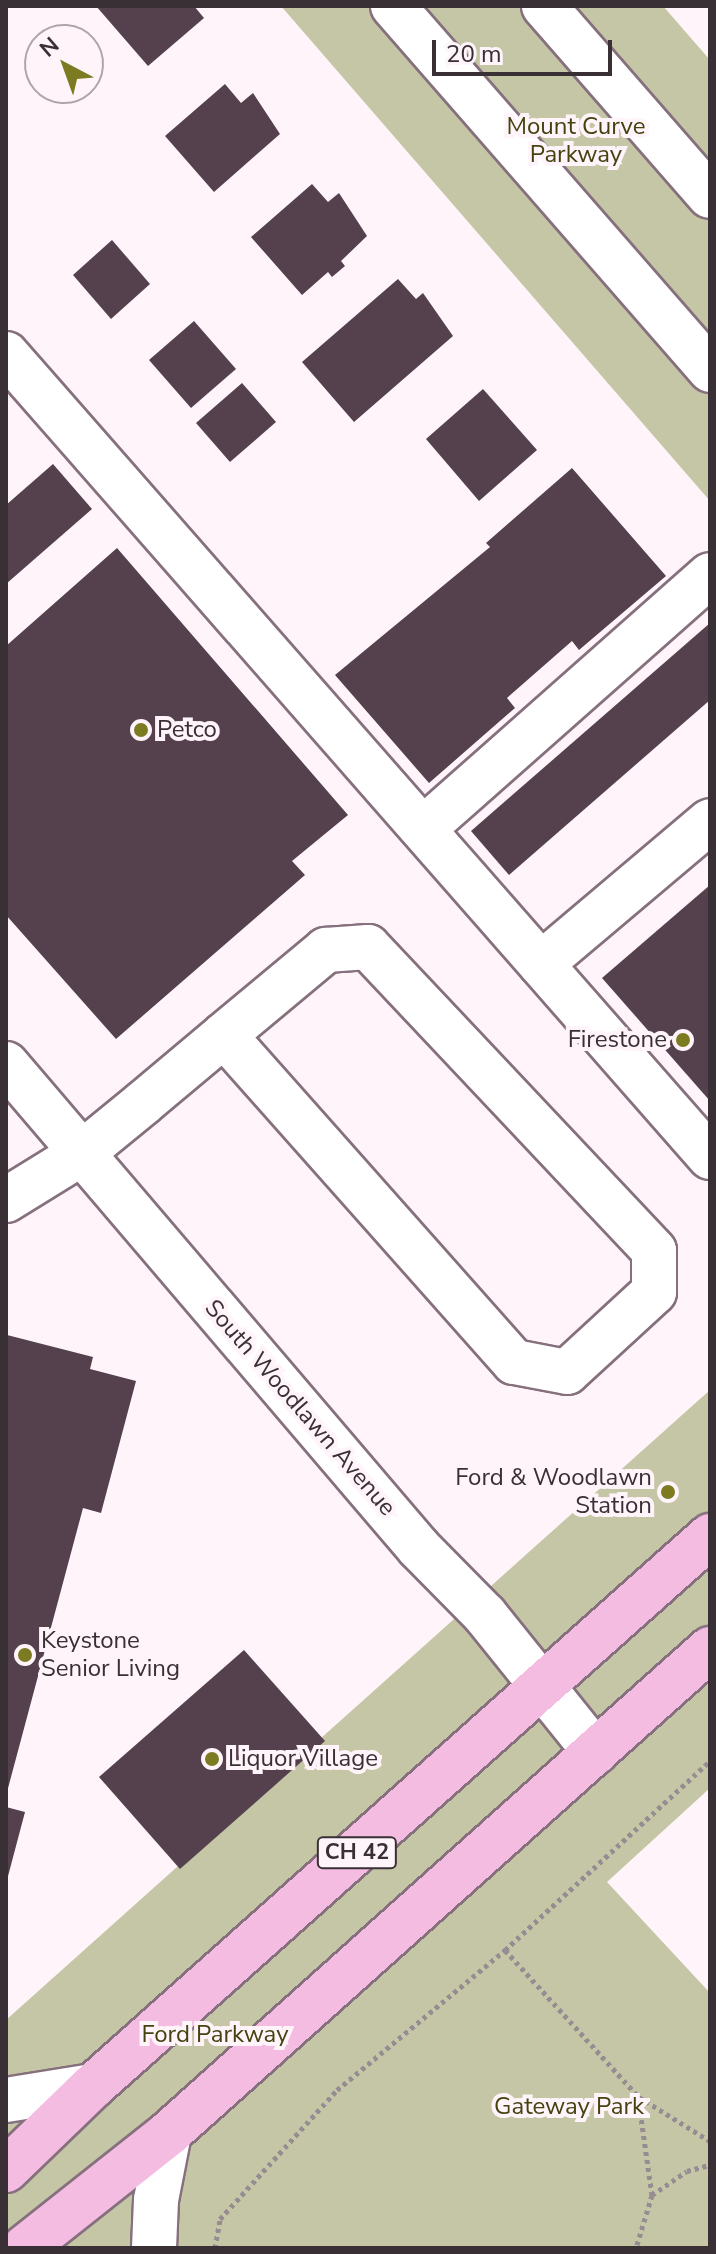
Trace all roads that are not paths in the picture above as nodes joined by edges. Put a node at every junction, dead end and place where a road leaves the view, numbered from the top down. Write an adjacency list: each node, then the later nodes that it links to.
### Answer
1 (393, 6): 4 (street)
2 (544, 6): 3 (street)
3 (710, 196)
4 (701, 343)
5 (6, 354): 8 (street)
6 (710, 575): 8 (street)
7 (710, 821): 9 (street)
8 (423, 829): 9 (street)
9 (541, 964): 13 (street)
10 (224, 1035): 10 (street); 12 (street)
11 (6, 1064): 12 (street, South Woodlawn Avenue)
12 (82, 1153): 14 (street); 17 (street, South Woodlawn Avenue)
13 (710, 1157)
14 (6, 1200)
15 (710, 1536): 17 (main road, CH 42)
16 (710, 1649): 18 (main road)
17 (541, 1691): 18 (street, South Woodlawn Avenue); 19 (main road, CH 42)
18 (595, 1752): 21 (main road)
19 (93, 2086): 20 (street); 22 (main road, CH 42)
20 (6, 2100)
21 (169, 2133): 23 (main road); 24 (street)
22 (6, 2170)
23 (24, 2248)
24 (154, 2248)

